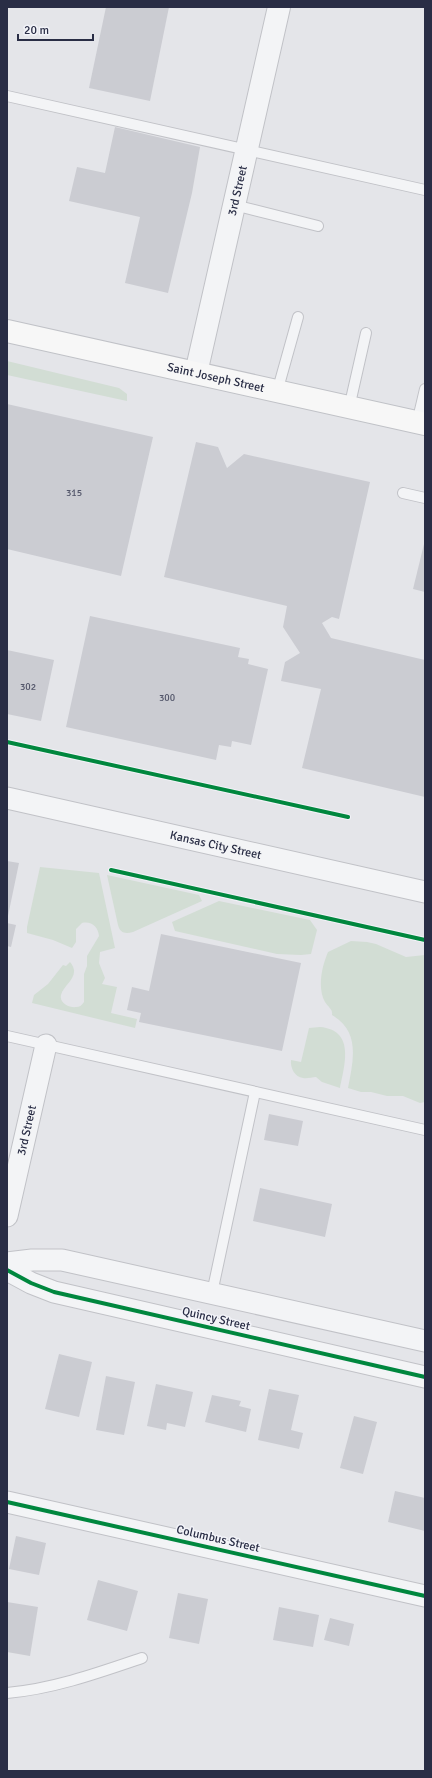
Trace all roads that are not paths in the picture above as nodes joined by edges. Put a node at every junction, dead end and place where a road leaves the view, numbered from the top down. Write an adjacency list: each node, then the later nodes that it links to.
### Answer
1 (279, 7): 3 (street, 3rd Street)
2 (7, 96): 3 (lane)
3 (246, 150): 4 (lane); 5 (street, 3rd Street)
4 (425, 190)
5 (234, 205): 6 (lane); 10 (street, 3rd Street)
6 (318, 226)
7 (298, 317): 12 (lane)
8 (7, 331): 10 (main road, Saint Joseph Street)
9 (366, 333): 13 (lane)
10 (196, 373): 12 (main road, Saint Joseph Street)
11 (425, 389): 14 (lane)
12 (277, 392): 13 (main road, Saint Joseph Street)
13 (349, 408): 14 (main road, Saint Joseph Street)
14 (421, 423)
15 (403, 493): 16 (lane)
16 (425, 498)
17 (7, 798): 18 (street, Kansas City Street)
18 (425, 892)
19 (7, 1036): 20 (lane)
20 (46, 1045): 21 (lane); 23 (street, 3rd Street)
21 (255, 1092): 22 (lane); 26 (lane)
22 (425, 1130)
23 (7, 1216)
24 (7, 1263): 26 (street, Quincy Street)
25 (7, 1270): 28 (street, Quincy Street)
26 (212, 1293): 27 (street, Quincy Street)
27 (425, 1341)
28 (425, 1377)
29 (7, 1502): 30 (street, Columbus Street)
30 (425, 1596)
31 (142, 1658): 32 (lane)
32 (7, 1693)

